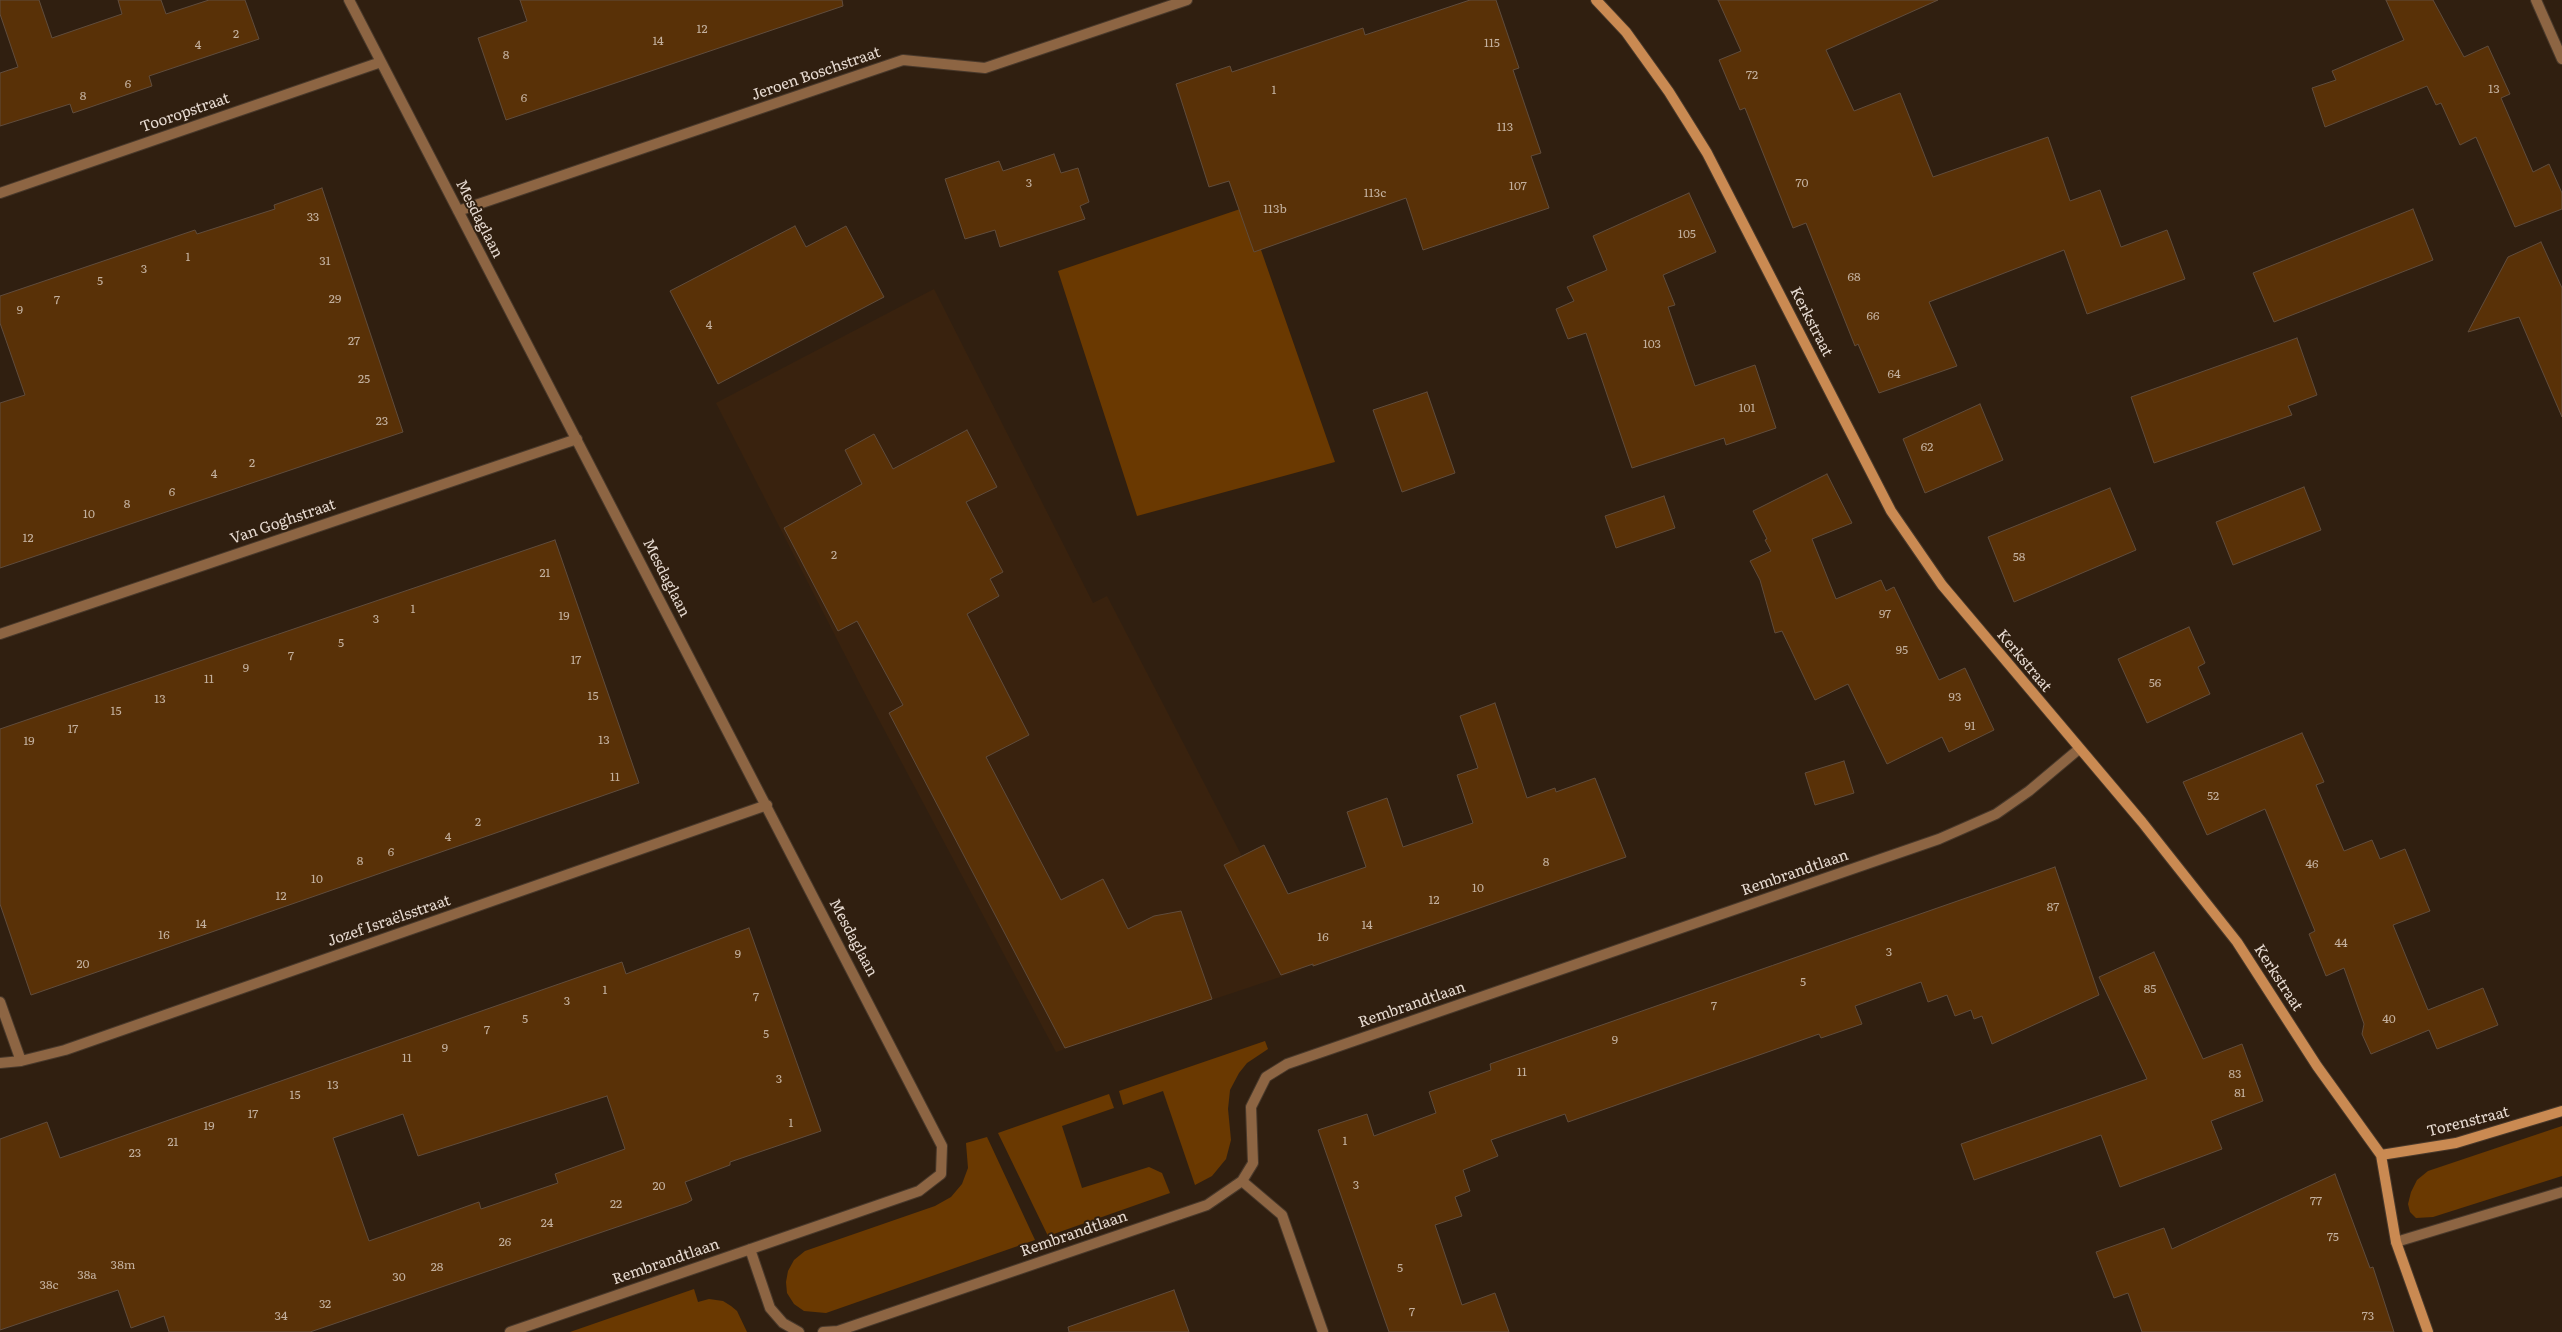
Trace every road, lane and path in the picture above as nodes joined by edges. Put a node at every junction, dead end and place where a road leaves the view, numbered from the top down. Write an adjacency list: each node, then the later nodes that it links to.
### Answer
1 (348, 0): 6 (street, Mesdaglaan)
2 (1187, 0): 8 (street, Jeroen Boschstraat)
3 (1596, 0): 11 (street, Kerkstraat)
4 (2536, 0): 5 (street)
5 (2562, 59)
6 (381, 62): 7 (street, Tooropstraat); 8 (street, Mesdaglaan)
7 (0, 193)
8 (458, 211): 9 (street, Mesdaglaan)
9 (576, 439): 10 (street, Van Goghstraat); 12 (street, Mesdaglaan)
10 (0, 634)
11 (2079, 749): 17 (street, Kerkstraat); 19 (street, Rembrandtlaan)
12 (766, 805): 14 (street, Jozef Israëlsstraat); 18 (street, Mesdaglaan)
13 (0, 1002): 14 (street)
14 (20, 1061): 15 (street, Jozef Israëlsstraat)
15 (0, 1063)
16 (2562, 1111): 17 (street, Torenstraat)
17 (2381, 1155): 21 (street, Kerkstraat)
18 (941, 1174): 22 (street, Rembrandtlaan)
19 (1242, 1181): 25 (street, Rembrandtlaan); 26 (street)
20 (2562, 1192): 21 (street)
21 (2396, 1242): 27 (street, Kerkstraat)
22 (750, 1249): 23 (street, Rembrandtlaan); 24 (street)
23 (510, 1332)
24 (799, 1332)
25 (823, 1332)
26 (1323, 1332)
27 (2428, 1332)

